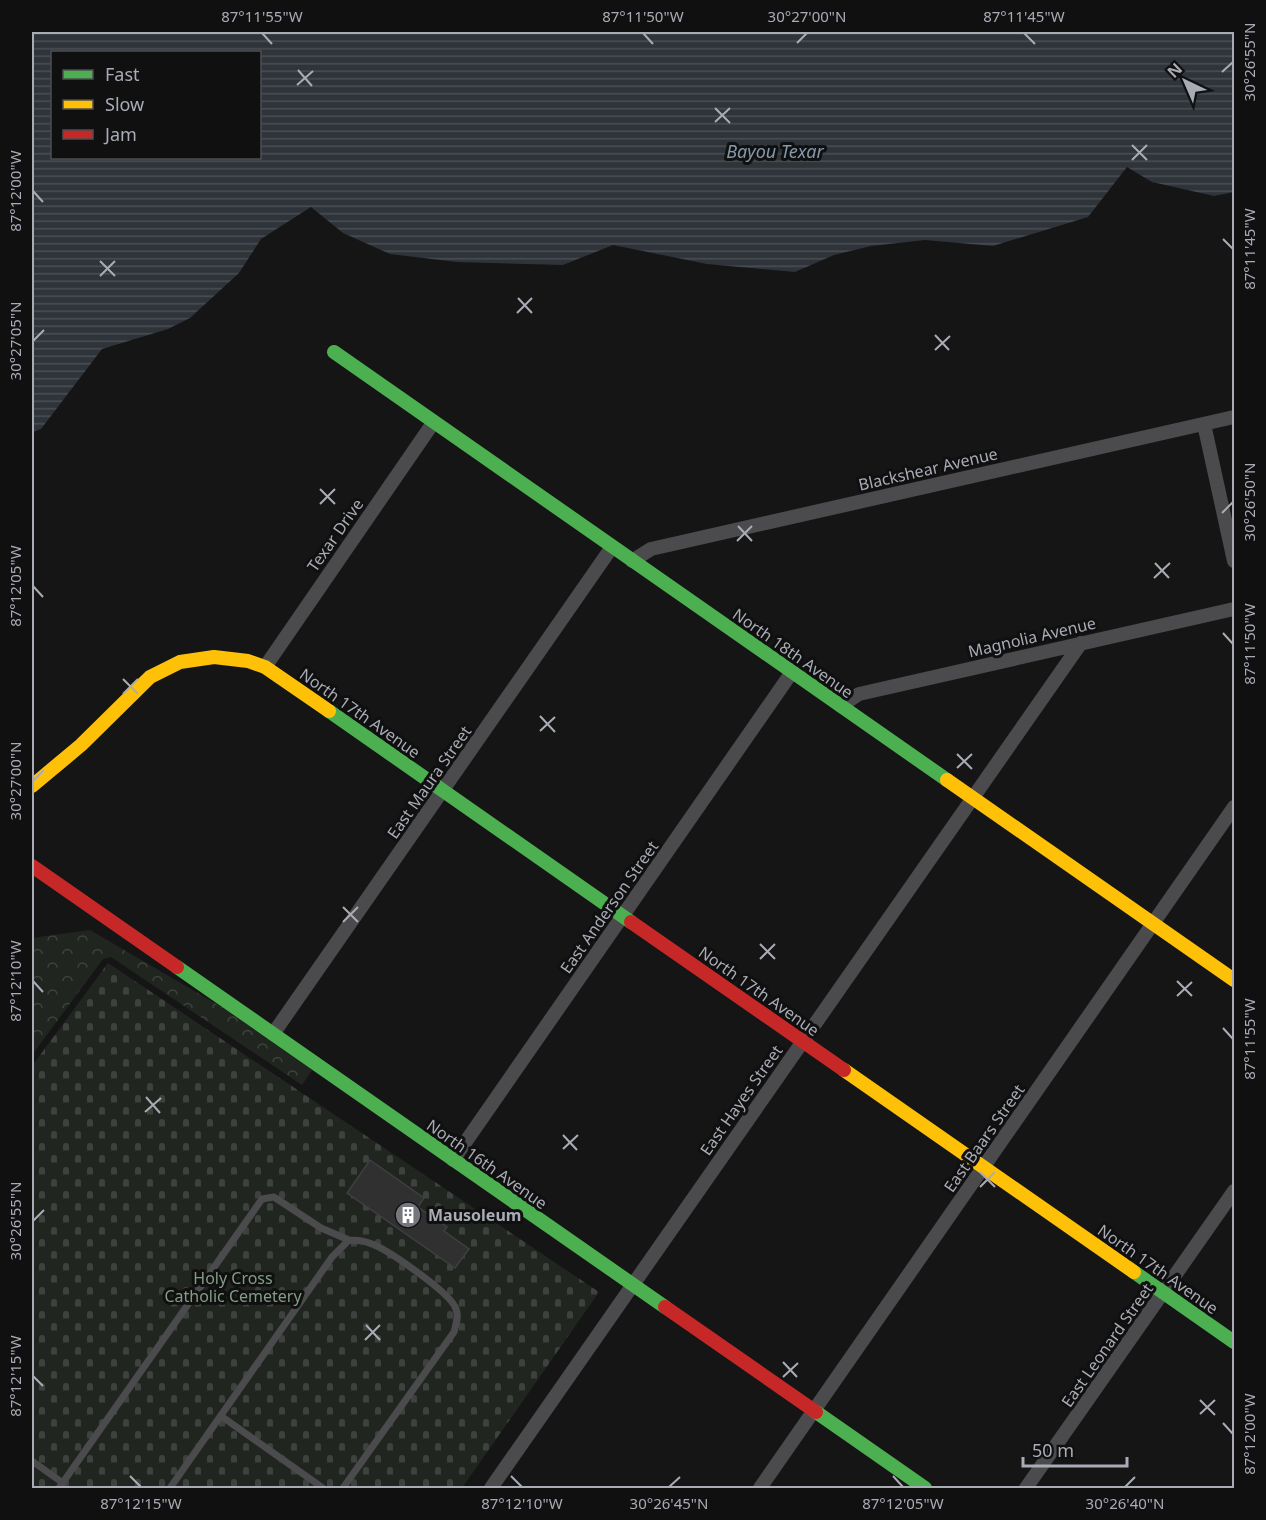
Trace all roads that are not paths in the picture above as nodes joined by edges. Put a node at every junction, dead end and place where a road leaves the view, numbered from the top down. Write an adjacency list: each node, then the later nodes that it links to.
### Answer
1 (334, 352): 3 (street, North 18th Avenue)
2 (1234, 417): 4 (street, Blackshear Avenue)
3 (433, 423): 5 (street, North 18th Avenue); 10 (street, Texar Drive)
4 (1204, 424): 6 (street, Blackshear Avenue); 7 (street)
5 (612, 547): 6 (street, North 18th Avenue); 14 (street, East Maura Street)
6 (633, 561): 11 (street, North 18th Avenue)
7 (1234, 561)
8 (1234, 609): 9 (street, Magnolia Avenue)
9 (1081, 643): 12 (street, Magnolia Avenue); 15 (street, East Hayes Street)
10 (265, 667): 13 (street, North 17th Avenue); 14 (street, North 17th Avenue)
11 (792, 672): 12 (street, North 18th Avenue); 18 (street, East Anderson Street)
12 (841, 706): 15 (street, North 18th Avenue)
13 (32, 786)
14 (443, 791): 18 (street, North 17th Avenue); 21 (street, East Maura Street)
15 (972, 797): 19 (street, North 18th Avenue); 22 (street, East Hayes Street)
16 (1234, 807): 19 (street, East Baars Street)
17 (32, 866): 21 (street, North 16th Avenue)
18 (623, 916): 22 (street, North 17th Avenue); 23 (street, East Anderson Street)
19 (1154, 924): 20 (street, North 18th Avenue); 24 (street, East Baars Street)
20 (1234, 980)
21 (273, 1034): 23 (street, North 16th Avenue)
22 (802, 1041): 24 (street, North 17th Avenue); 27 (street, East Hayes Street)
23 (453, 1160): 27 (street, North 16th Avenue)
24 (983, 1167): 28 (street, North 17th Avenue); 30 (street, East Baars Street)
25 (1234, 1191): 28 (street, East Leonard Street)
26 (349, 1240): 31 (lane); 33 (lane); 36 (lane)
27 (633, 1285): 30 (street, North 16th Avenue); 37 (street, East Hayes Street)
28 (1163, 1293): 29 (street, North 17th Avenue); 40 (street, East Leonard Street)
29 (1234, 1342)
30 (814, 1411): 38 (street, East Baars Street); 39 (street, North 16th Avenue)
31 (221, 1416): 34 (lane); 35 (lane)
32 (32, 1461): 33 (lane)
33 (61, 1486)
34 (170, 1488)
35 (323, 1488)
36 (343, 1488)
37 (491, 1488)
38 (760, 1488)
39 (924, 1488)
40 (1026, 1488)

